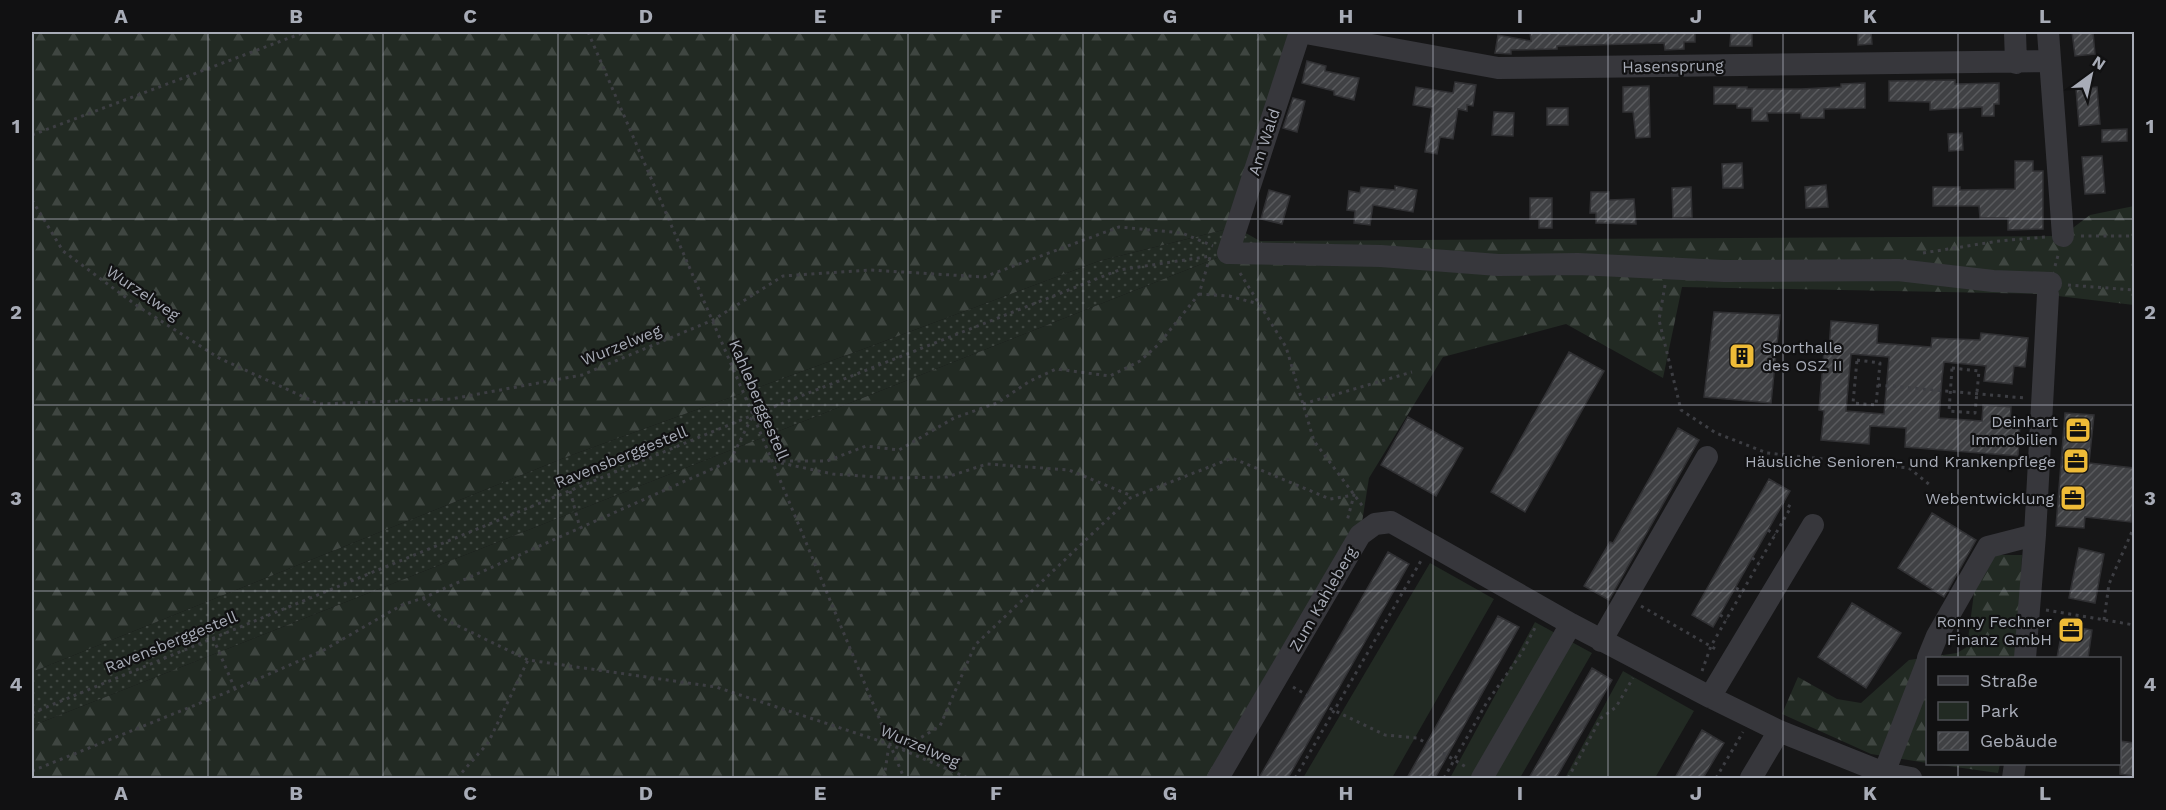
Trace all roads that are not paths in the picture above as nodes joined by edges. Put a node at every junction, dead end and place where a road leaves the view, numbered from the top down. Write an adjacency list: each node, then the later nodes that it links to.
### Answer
1 (1300, 32): 5 (street, Hasensprung); 9 (street, Am Wald)
2 (2015, 32): 5 (street)
3 (2048, 32): 4 (street)
4 (2050, 61): 5 (street, Hasensprung); 6 (street)
5 (2016, 63)
6 (2063, 236)
7 (1707, 457): 11 (street)
8 (1813, 525): 15 (street)
9 (2035, 535): 12 (street); 13 (street)
10 (1571, 624): 11 (street); 18 (street, Zum Kahleberg); 19 (street)
11 (1601, 641): 15 (street)
12 (1929, 657)
13 (2025, 657)
14 (1926, 664): 17 (street)
15 (1703, 693): 16 (street)
16 (1779, 731): 17 (street); 20 (street)
17 (1884, 773): 21 (street)
18 (1218, 778)
19 (1483, 778)
20 (1751, 778)
21 (1911, 778)

